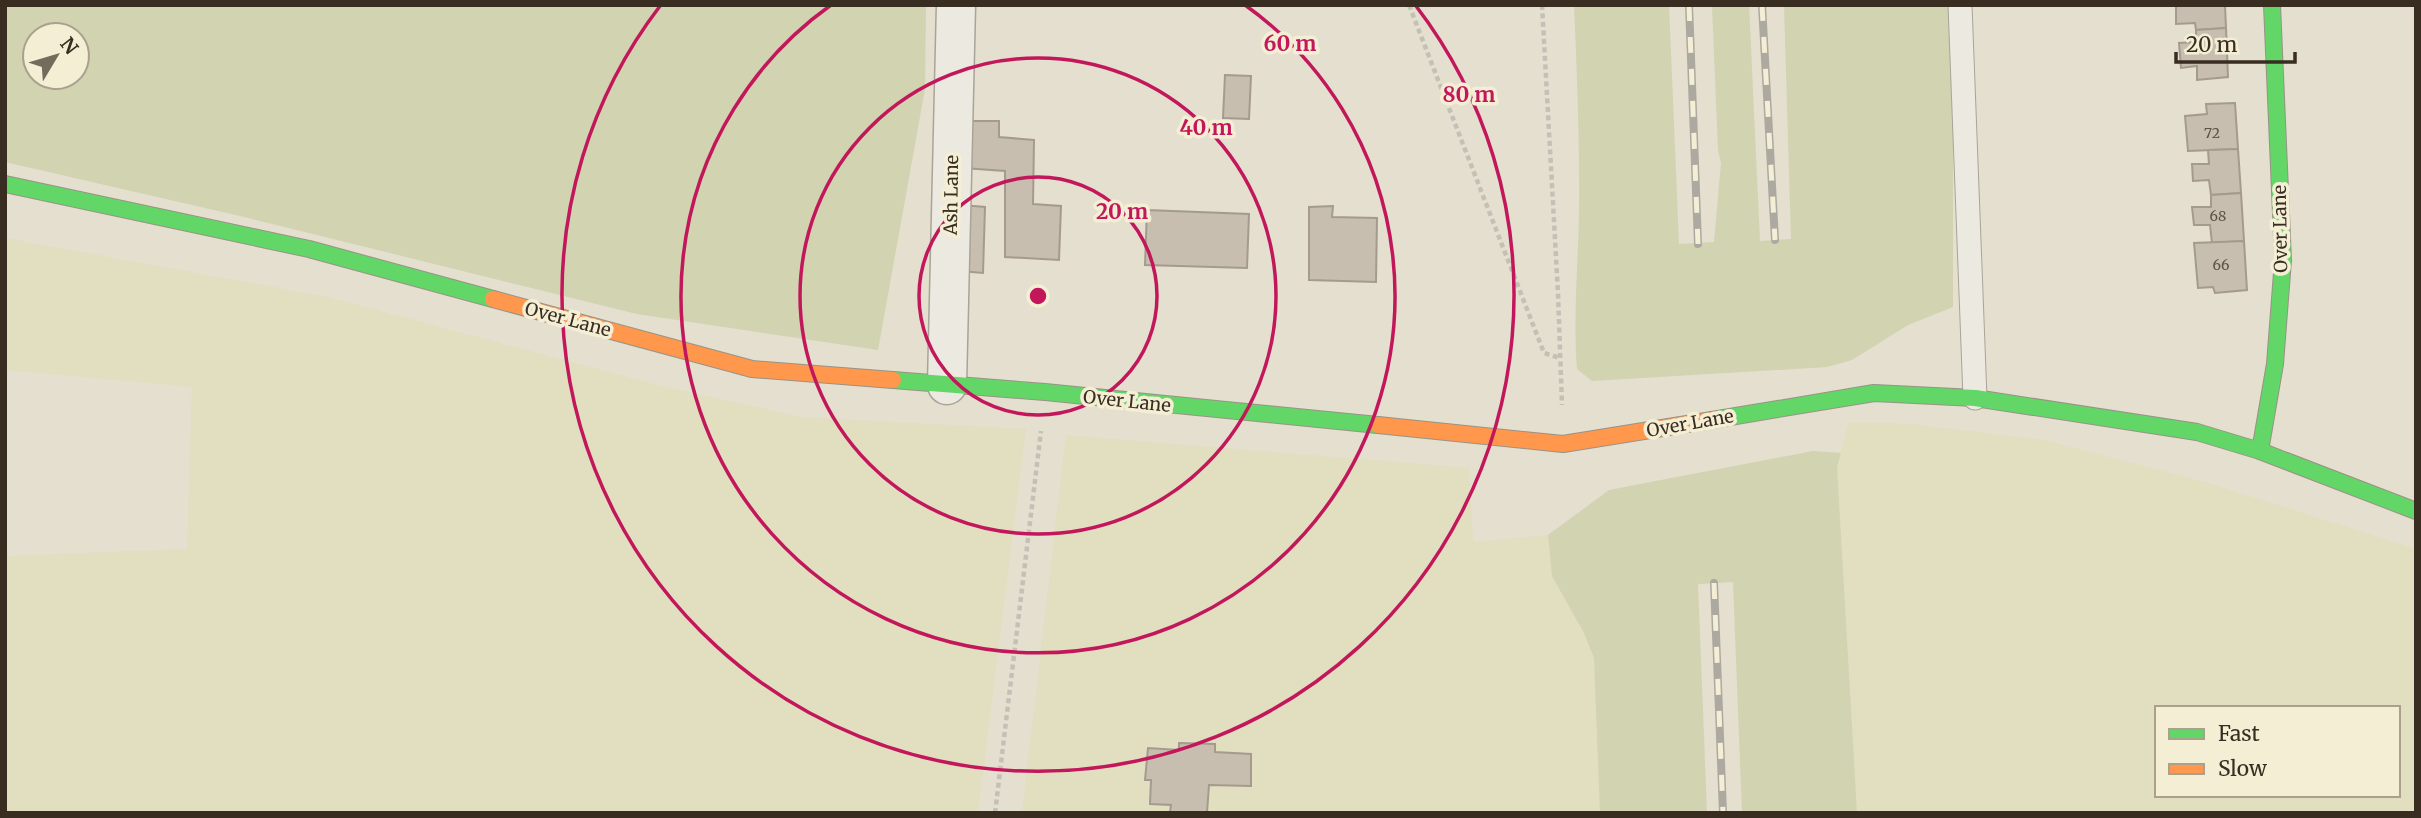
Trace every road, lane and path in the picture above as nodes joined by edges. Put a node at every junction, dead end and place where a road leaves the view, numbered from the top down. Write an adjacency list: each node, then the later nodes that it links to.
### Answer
1 (956, 5): 7 (street, Ash Lane)
2 (1409, 5): 3 (path)
3 (1542, 5)
4 (1960, 5): 9 (lane)
5 (2272, 5): 10 (street, Over Lane)
6 (5, 184): 7 (street, Over Lane)
7 (947, 385): 8 (street, Over Lane)
8 (1045, 393): 9 (street, Over Lane); 12 (path)
9 (1975, 398): 10 (street, Over Lane)
10 (2260, 451): 11 (street, Over Lane)
11 (2416, 511)
12 (995, 813)

